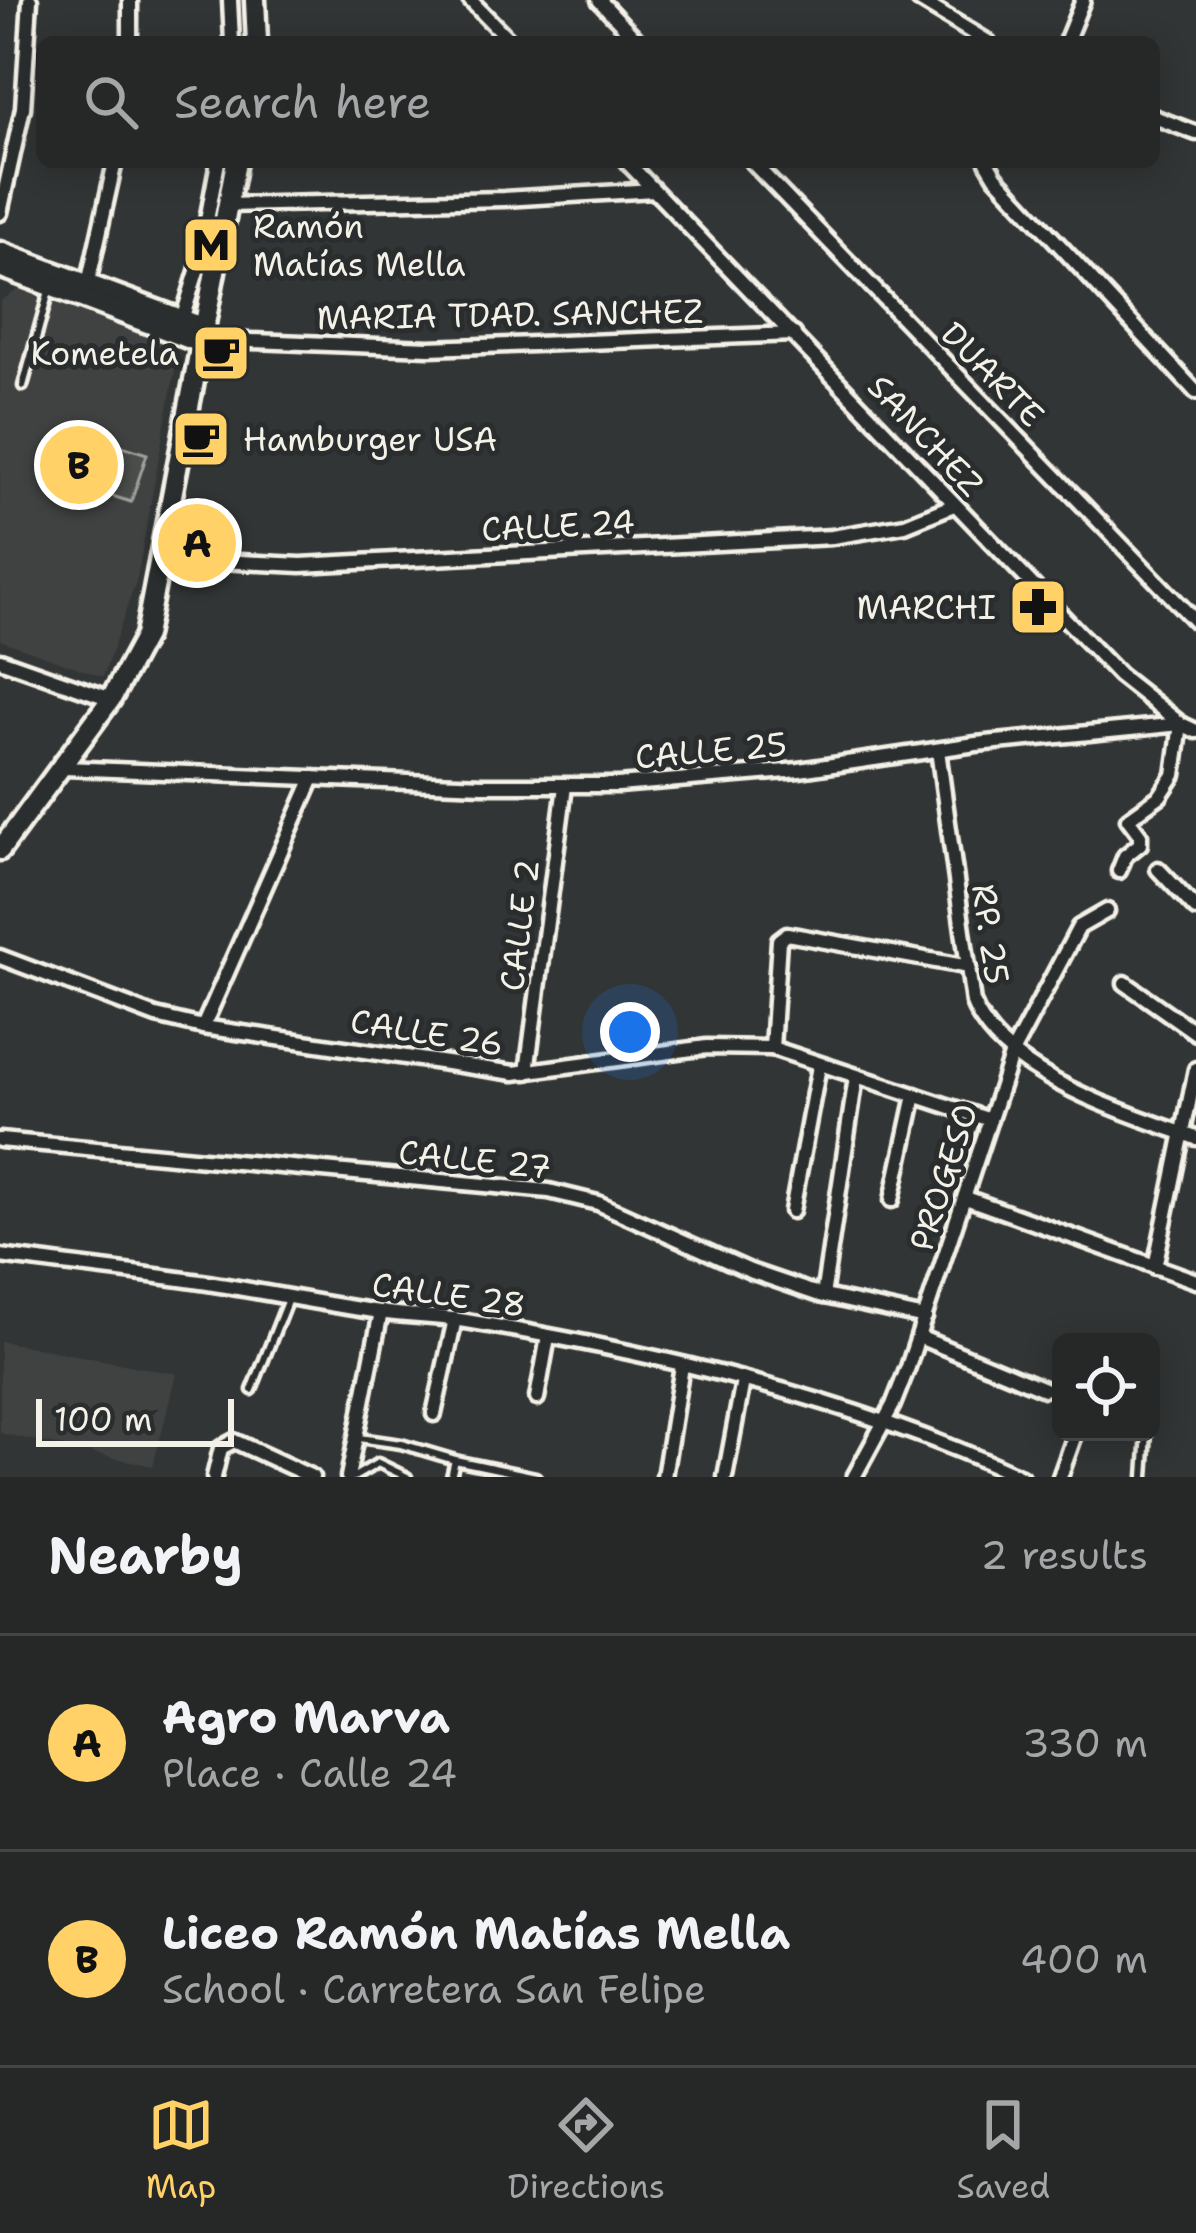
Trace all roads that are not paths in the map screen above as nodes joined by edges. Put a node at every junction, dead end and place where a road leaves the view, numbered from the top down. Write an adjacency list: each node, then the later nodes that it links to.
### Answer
1 (30, 0): 26 (street)
2 (130, 0): 9 (street)
3 (230, 0): 10 (street)
4 (255, 0): 11 (main road)
5 (470, 0): 12 (street)
6 (599, 0): 13 (street)
7 (919, 0): 14 (street)
8 (1083, 0): 15 (street)
9 (130, 36)
10 (232, 36)
11 (257, 36)
12 (505, 36)
13 (633, 36)
14 (978, 36)
15 (1068, 36)
16 (1160, 119): 17 (street)
17 (1196, 133)
18 (114, 168): 29 (street)
19 (216, 168): 31 (street)
20 (235, 168): 25 (main road)
21 (633, 168): 24 (street, SANCHEZ)
22 (758, 168): 38 (street, DUARTE)
23 (991, 168): 35 (street)
24 (654, 190): 25 (street); 32 (street, SANCHEZ)
25 (227, 205): 33 (main road)
26 (0, 213)
27 (0, 252): 29 (main road)
28 (0, 267): 30 (main road)
29 (88, 284): 31 (main road)
30 (50, 287): 31 (main road); 34 (lane)
31 (177, 326): 33 (main road)
32 (794, 334): 33 (street, MARIA TDAD. SANCHEZ); 36 (street, SANCHEZ)
33 (203, 336): 37 (main road)
34 (23, 386)
35 (1196, 392)
36 (954, 505): 37 (street, CALLE 24); 41 (street, SANCHEZ)
37 (161, 558): 40 (main road)
38 (1196, 622)
39 (0, 660): 40 (street)
40 (111, 700): 44 (main road)
41 (1180, 724): 42 (street, SANCHEZ); 43 (street, CALLE 25); 49 (street)
42 (1196, 731)
43 (938, 750): 46 (street, CALLE 25); 53 (street, RP. 25)
44 (64, 768): 45 (street, CALLE 25); 47 (main road)
45 (313, 778): 46 (street, CALLE 25); 55 (street)
46 (565, 786): 61 (street, CALLE 2)
47 (0, 850)
48 (1158, 869): 50 (street)
49 (1119, 871)
50 (1196, 909)
51 (1107, 911): 58 (street, PROGESO)
52 (0, 957): 55 (street, CALLE 26)
53 (969, 967): 57 (street); 58 (street, RP. 25)
54 (1125, 982): 56 (street)
55 (203, 1027): 61 (street, CALLE 26)
56 (1196, 1033)
57 (772, 1048): 59 (street, CALLE 26); 61 (street, CALLE 26)
58 (1012, 1053): 64 (street, PROGESO); 65 (street, RP. 25)
59 (819, 1066): 62 (street, CALLE 26); 69 (street)
60 (1196, 1069): 65 (street)
61 (527, 1072)
62 (856, 1077): 63 (street, CALLE 26); 73 (street)
63 (915, 1095): 64 (street, CALLE 26); 68 (street)
64 (990, 1120): 67 (street, PROGESO)
65 (1190, 1136): 71 (street)
66 (0, 1140): 73 (street, CALLE 27)
67 (966, 1198): 71 (street); 76 (street, PROGESO)
68 (892, 1200)
69 (792, 1211)
70 (0, 1256): 74 (street, CALLE 28)
71 (1155, 1267): 72 (street)
72 (1196, 1281)
73 (823, 1296): 76 (street, CALLE 27)
74 (289, 1297): 75 (street, CALLE 28); 83 (lane)
75 (381, 1312): 77 (street, CALLE 28); 87 (street)
76 (925, 1318): 79 (street, PROGESO)
77 (455, 1319): 78 (street, CALLE 28); 85 (street)
78 (548, 1337): 80 (street, CALLE 28); 84 (street)
79 (919, 1337): 82 (street); 86 (street, PROGESO)
80 (682, 1366): 81 (street, CALLE 28); 97 (street)
81 (743, 1381): 86 (street, CALLE 28); 98 (street)
82 (1044, 1389)
83 (252, 1390)
84 (537, 1397)
85 (434, 1414)
86 (884, 1420): 99 (street, PROGESO); 100 (street, CALLE 28)
87 (356, 1438): 90 (lane); 93 (street)
88 (1073, 1441): 101 (street)
89 (1147, 1441): 102 (lane)
90 (455, 1460): 95 (lane); 96 (lane)
91 (214, 1477): 92 (street)
92 (312, 1477)
93 (351, 1477): 94 (lane)
94 (407, 1477)
95 (451, 1477)
96 (536, 1477)
97 (664, 1477)
98 (725, 1477)
99 (854, 1477)
100 (1021, 1477)
101 (1060, 1477)
102 (1144, 1477)

